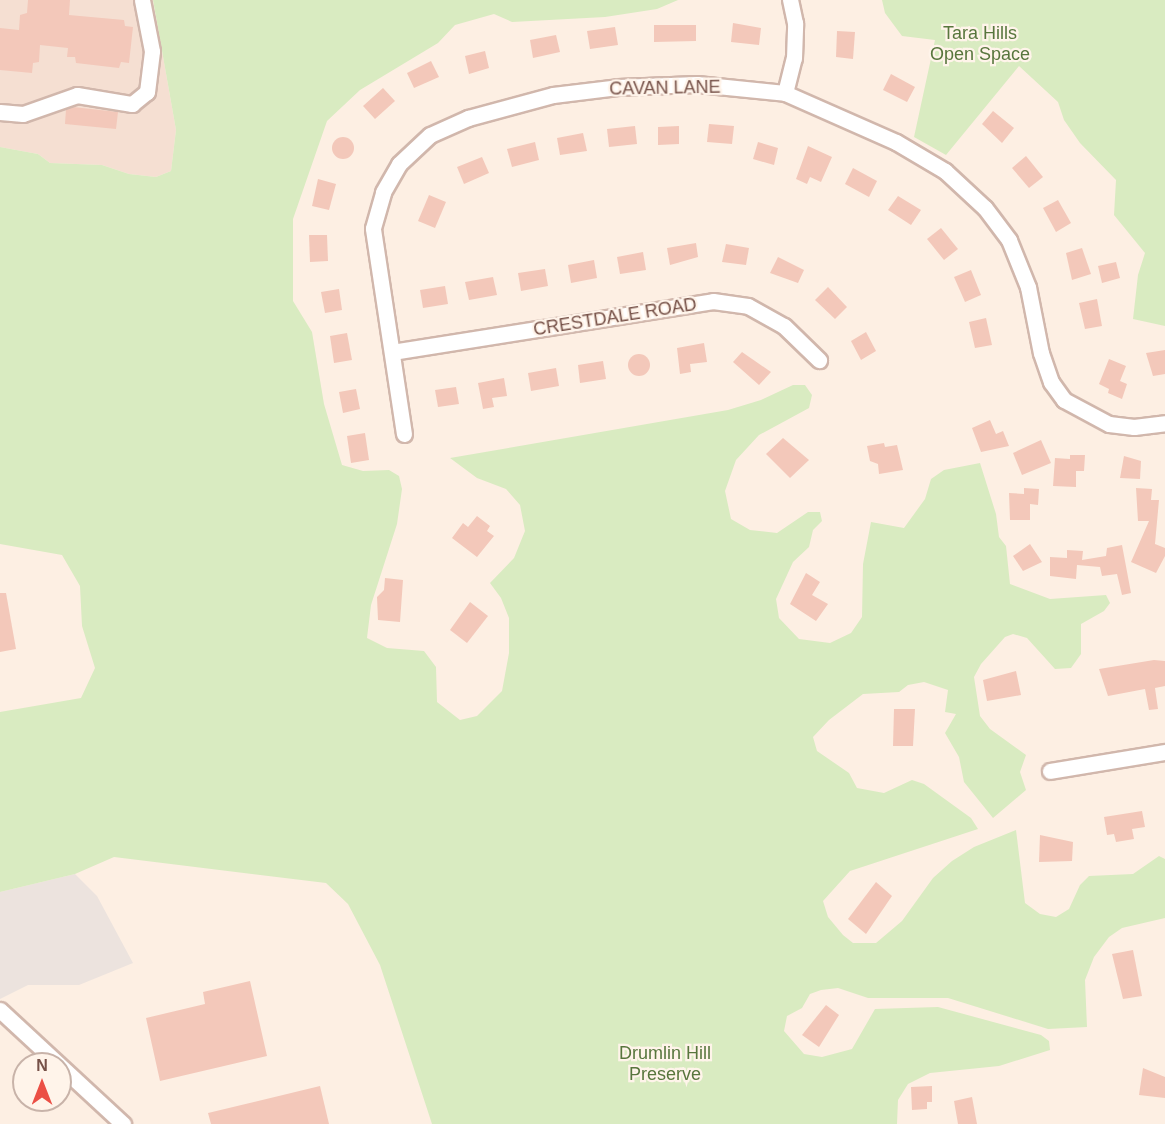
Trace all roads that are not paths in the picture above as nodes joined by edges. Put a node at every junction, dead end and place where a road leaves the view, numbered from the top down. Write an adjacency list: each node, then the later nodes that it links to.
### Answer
1 (142, 0): 4 (street)
2 (790, 0): 3 (street)
3 (785, 93): 5 (street, CAVAN LANE); 7 (street, CAVAN LANE)
4 (0, 112)
5 (392, 352): 6 (street, CRESTDALE ROAD); 8 (street, CAVAN LANE)
6 (819, 360)
7 (1165, 423)
8 (404, 434)
9 (1165, 752): 10 (street)
10 (1050, 771)
11 (0, 1010): 12 (street)
12 (123, 1124)

